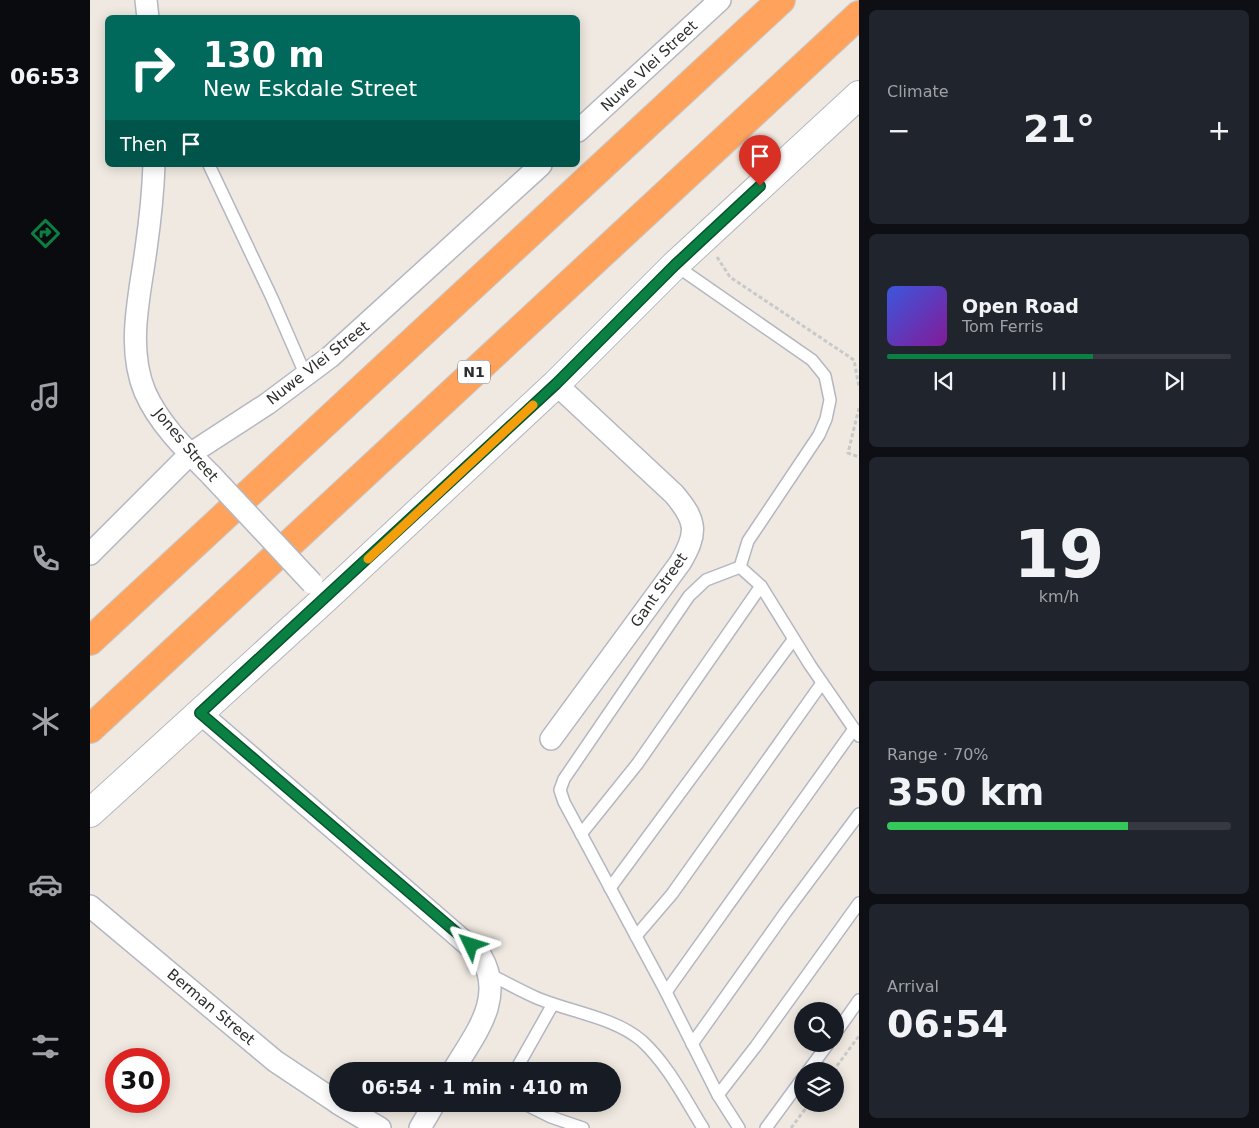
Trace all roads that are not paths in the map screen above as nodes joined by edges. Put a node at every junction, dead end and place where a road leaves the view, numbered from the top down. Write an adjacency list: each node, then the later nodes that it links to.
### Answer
1 (146, 0): 4 (street)
2 (720, 0): 7 (street, Nuwe Vlei Street)
3 (781, 0): 20 (highway)
4 (148, 15)
5 (859, 15): 23 (highway, N1)
6 (859, 95): 11 (street)
7 (580, 129)
8 (154, 167): 14 (street, Jones Street)
9 (210, 167): 12 (lane)
10 (539, 167): 12 (street, Nuwe Vlei Street)
11 (675, 265): 13 (street); 16 (lane)
12 (306, 376): 14 (street, Nuwe Vlei Street)
13 (556, 384): 18 (street); 25 (street, Gant Street)
14 (190, 454): 15 (street, Nuwe Vlei Street); 18 (street, Jones Street, bridge)
15 (90, 554)
16 (740, 567): 17 (lane); 28 (lane)
17 (760, 586): 19 (lane); 28 (lane)
18 (319, 590): 22 (street)
19 (793, 640): 21 (lane); 29 (lane)
20 (90, 641)
21 (822, 683): 24 (lane); 32 (lane)
22 (200, 713): 26 (street); 33 (street)
23 (90, 729)
24 (856, 732): 34 (lane)
25 (551, 739)
26 (90, 813)
27 (859, 814): 38 (lane)
28 (581, 834): 29 (lane)
29 (610, 888): 32 (lane)
30 (859, 903): 42 (lane)
31 (90, 906): 43 (street, Berman Street)
32 (636, 936): 34 (lane)
33 (490, 974): 36 (lane); 39 (street)
34 (666, 992): 38 (lane)
35 (859, 1000): 37 (lane)
36 (553, 1004): 40 (lane); 50 (lane)
37 (844, 1021)
38 (692, 1044): 42 (lane)
39 (458, 1062)
40 (520, 1062)
41 (794, 1090): 52 (lane)
42 (718, 1095): 51 (lane)
43 (329, 1097)
44 (353, 1112): 47 (street, Berman Street)
45 (429, 1112): 48 (street)
46 (541, 1112): 49 (lane)
47 (380, 1128)
48 (420, 1128)
49 (583, 1128)
50 (704, 1128)
51 (739, 1128)
52 (766, 1128)

